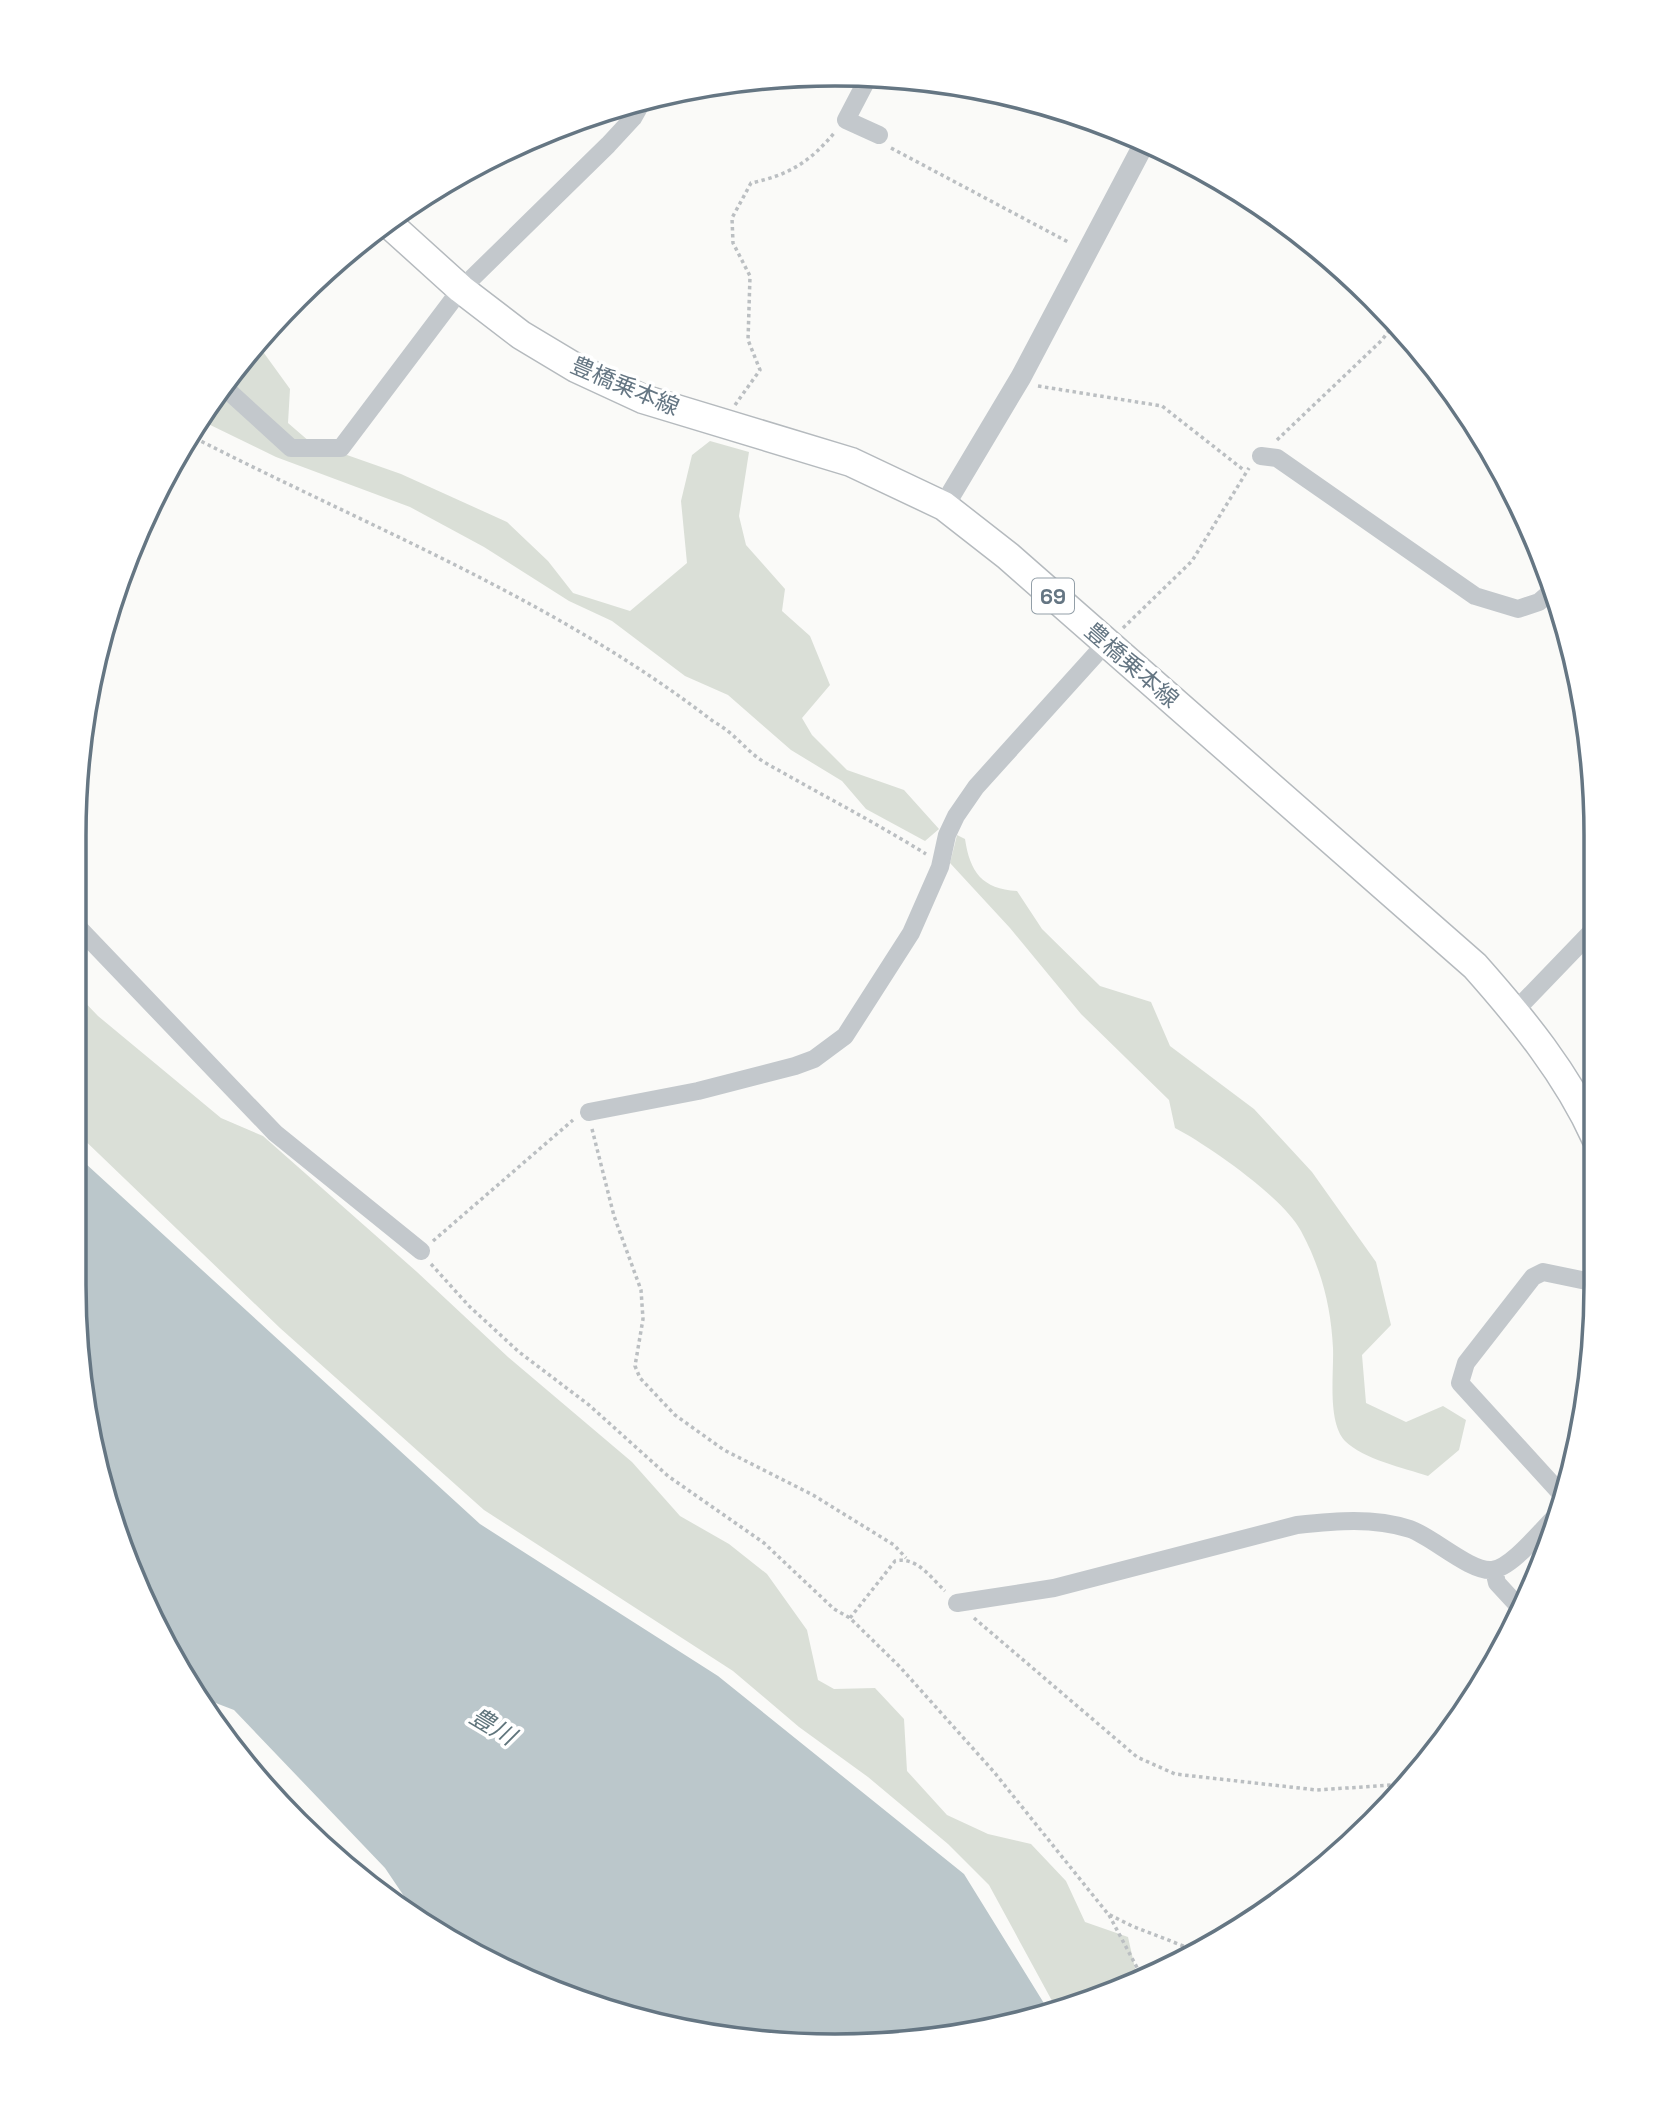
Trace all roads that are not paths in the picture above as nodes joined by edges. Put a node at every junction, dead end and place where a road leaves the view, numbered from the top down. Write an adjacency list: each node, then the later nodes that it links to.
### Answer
1 (863, 87): 3 (street)
2 (636, 113): 6 (street)
3 (879, 135)
4 (1140, 151): 9 (street)
5 (395, 229): 6 (main road, 豊橋乗本線 / 69)
6 (461, 289): 7 (street); 9 (main road, 豊橋乗本線 / 69)
7 (231, 393)
8 (1261, 456): 10 (street)
9 (944, 506): 11 (main road, 豊橋乗本線 / 69)
10 (1545, 597)
11 (1106, 643): 14 (main road, 豊橋乗本線 / 69); 15 (street)
12 (86, 935): 17 (street)
13 (1584, 939): 14 (street)
14 (1515, 1011): 16 (main road, 豊橋乗本線 / 69)
15 (589, 1112)
16 (1584, 1116)
17 (421, 1251)
18 (1584, 1280): 19 (street)
19 (1556, 1488)
20 (1543, 1529): 21 (street)
21 (1494, 1570): 22 (street); 23 (street)
22 (1514, 1601)
23 (957, 1603)

